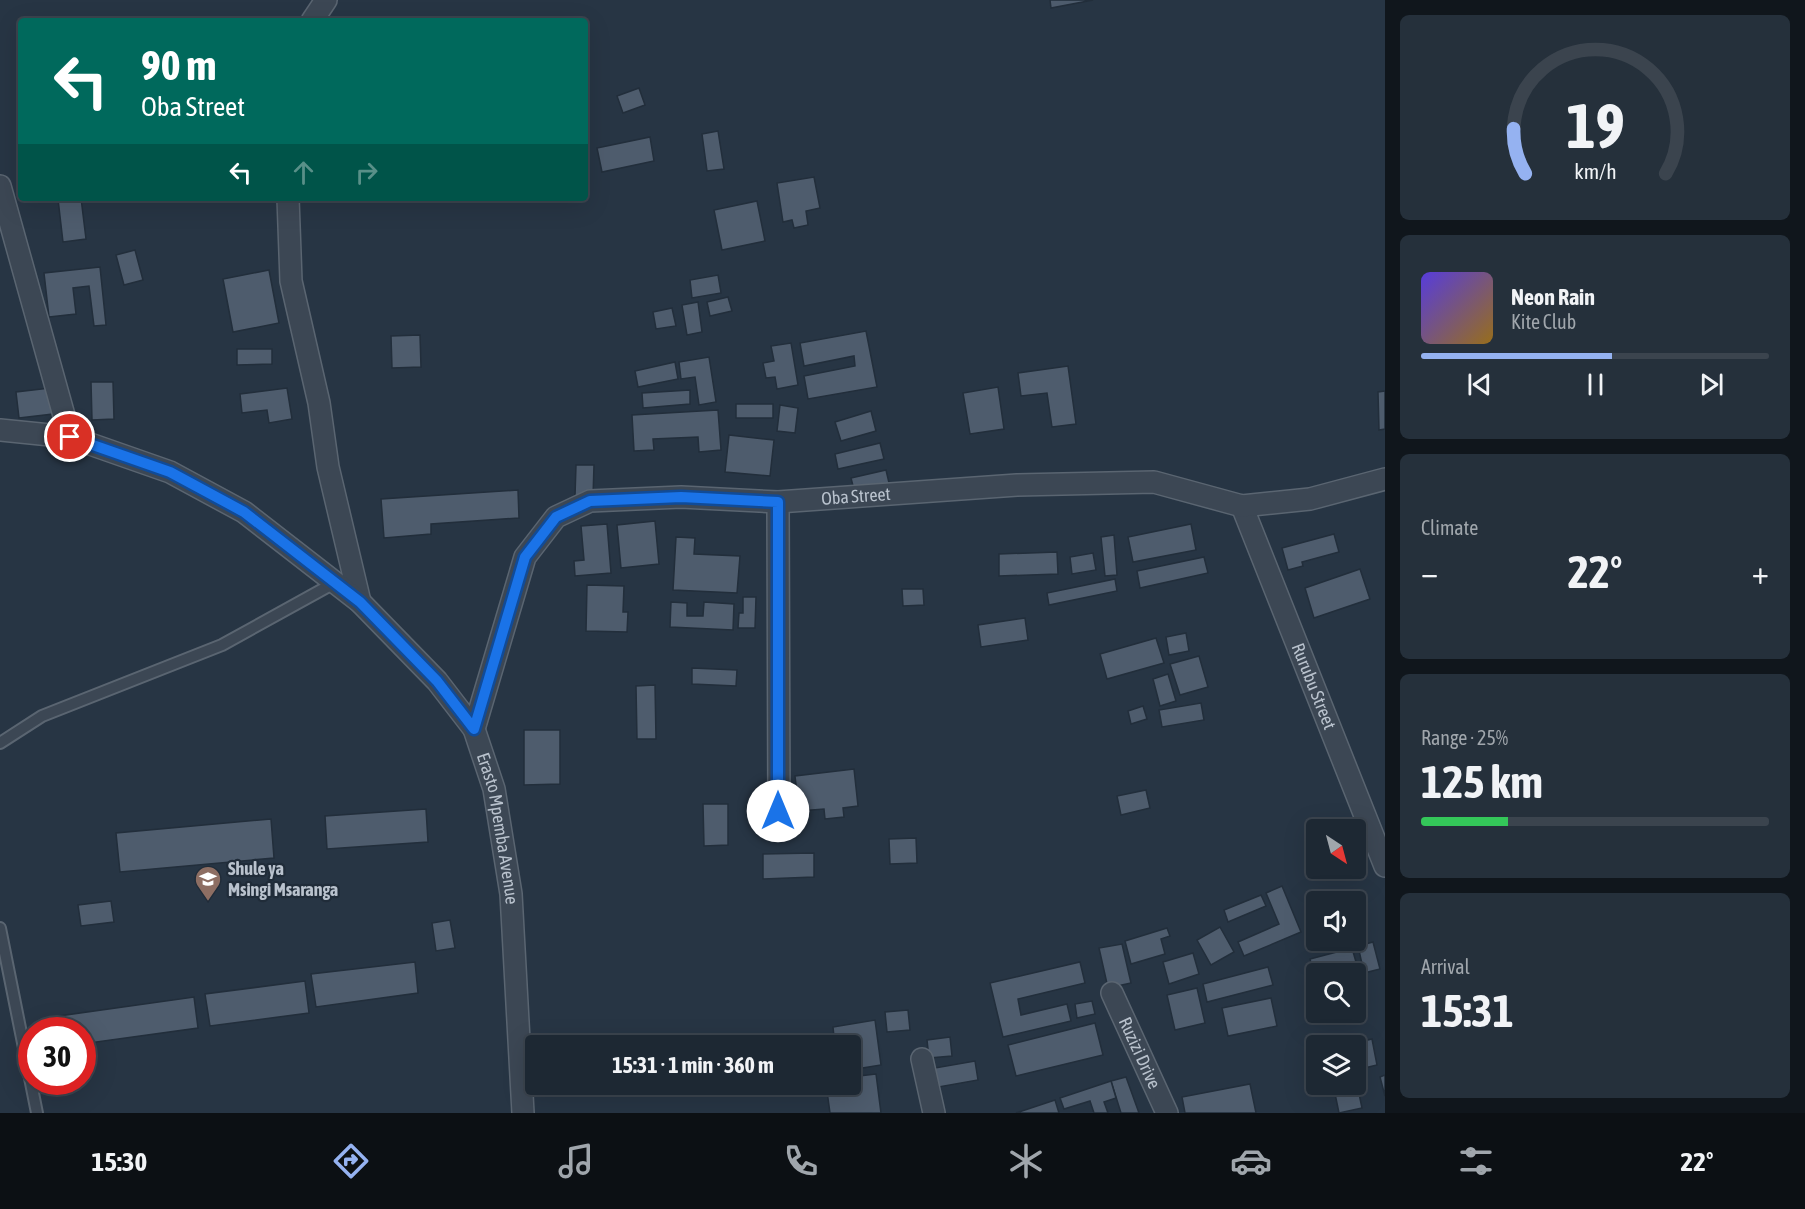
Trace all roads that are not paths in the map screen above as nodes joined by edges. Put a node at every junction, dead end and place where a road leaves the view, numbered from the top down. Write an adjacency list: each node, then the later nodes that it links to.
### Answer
1 (326, 0): 2 (street)
2 (314, 18)
3 (0, 186): 6 (street)
4 (288, 201): 11 (street)
5 (0, 430): 6 (street, Erasto Mpemba Avenue)
6 (70, 437): 10 (street, Erasto Mpemba Avenue)
7 (1385, 479): 9 (street, Oba Street)
8 (778, 502): 9 (street, Oba Street); 12 (street, Oba Street); 14 (street)
9 (1242, 506): 15 (street, Rurubu Street)
10 (337, 582): 11 (street, Erasto Mpemba Avenue); 13 (lane)
11 (360, 602): 12 (street, Erasto Mpemba Avenue)
12 (474, 729): 20 (street, Erasto Mpemba Avenue)
13 (0, 743)
14 (778, 811)
15 (1385, 866)
16 (0, 928): 19 (lane)
17 (1112, 993): 22 (street, Ruzizi Drive)
18 (922, 1059): 21 (street)
19 (37, 1113)
20 (524, 1113)
21 (934, 1113)
22 (1167, 1113)

